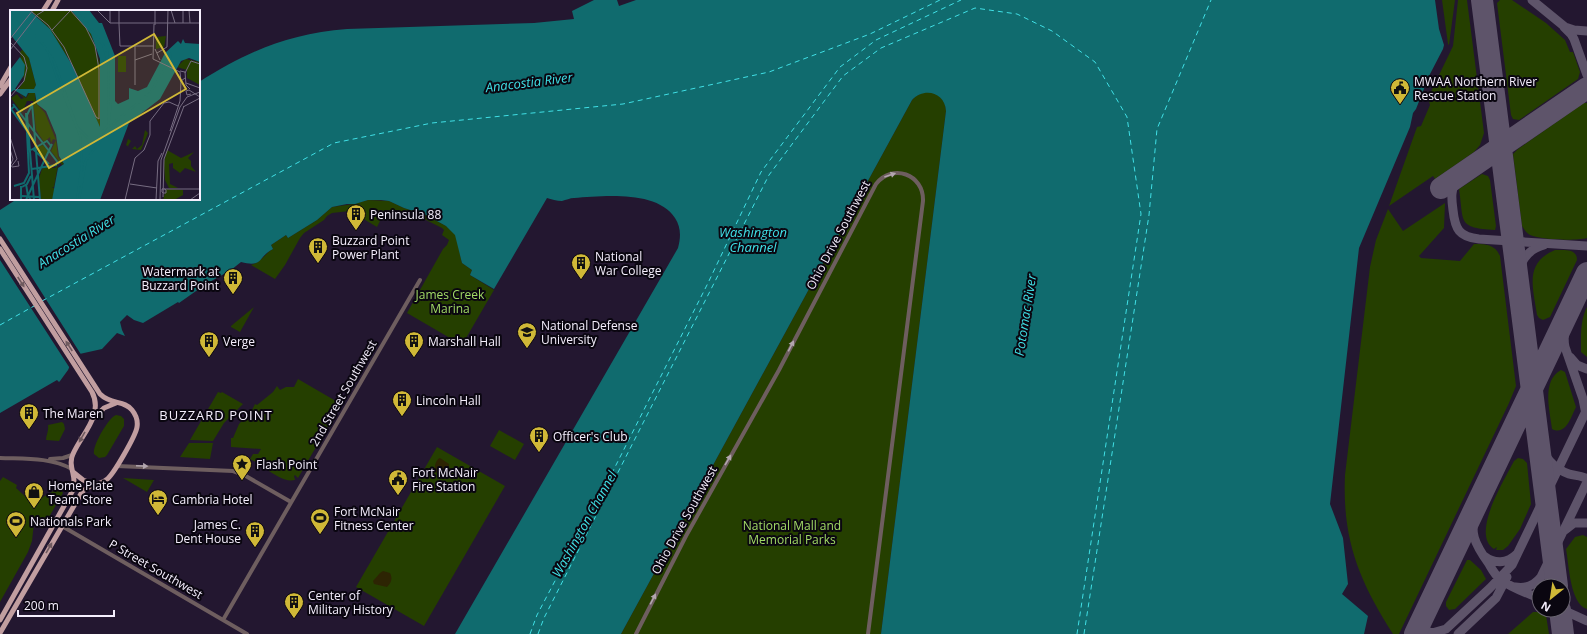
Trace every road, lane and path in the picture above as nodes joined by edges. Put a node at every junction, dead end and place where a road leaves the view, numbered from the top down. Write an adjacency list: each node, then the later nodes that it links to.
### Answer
1 (50, 0): 3 (main road)
2 (58, 0): 4 (main road)
3 (44, 10)
4 (53, 10)
5 (10, 69): 7 (main road)
6 (10, 80): 8 (main road)
7 (0, 86)
8 (0, 94)
9 (0, 239): 12 (main road, one-way to 9)
10 (0, 249): 12 (main road, one-way to 12)
11 (420, 280): 21 (street, 2nd Street Southwest)
12 (88, 380): 13 (main road); 14 (main road)
13 (117, 403): 14 (main road); 18 (main road)
14 (92, 420): 15 (main road, one-way to 15)
15 (72, 455): 17 (street); 19 (main road)
16 (0, 458): 17 (street)
17 (42, 460): 19 (street)
18 (117, 466): 20 (main road); 21 (street, one-way to 21)
19 (72, 470): 20 (main road); 22 (main road)
20 (96, 484): 23 (main road)
21 (292, 502): 27 (street, 2nd Street Southwest)
22 (55, 522): 23 (street, P Street Southwest); 24 (main road)
23 (62, 526): 27 (street, P Street Southwest); 28 (main road, one-way to 23)
24 (4, 610): 25 (main road); 26 (main road)
25 (0, 616)
26 (0, 620)
27 (224, 620): 29 (street, P Street Southwest)
28 (0, 633)
29 (247, 634)
30 (636, 634): 31 (street, Ohio Drive Southwest, one-way to 31)
31 (868, 634)

